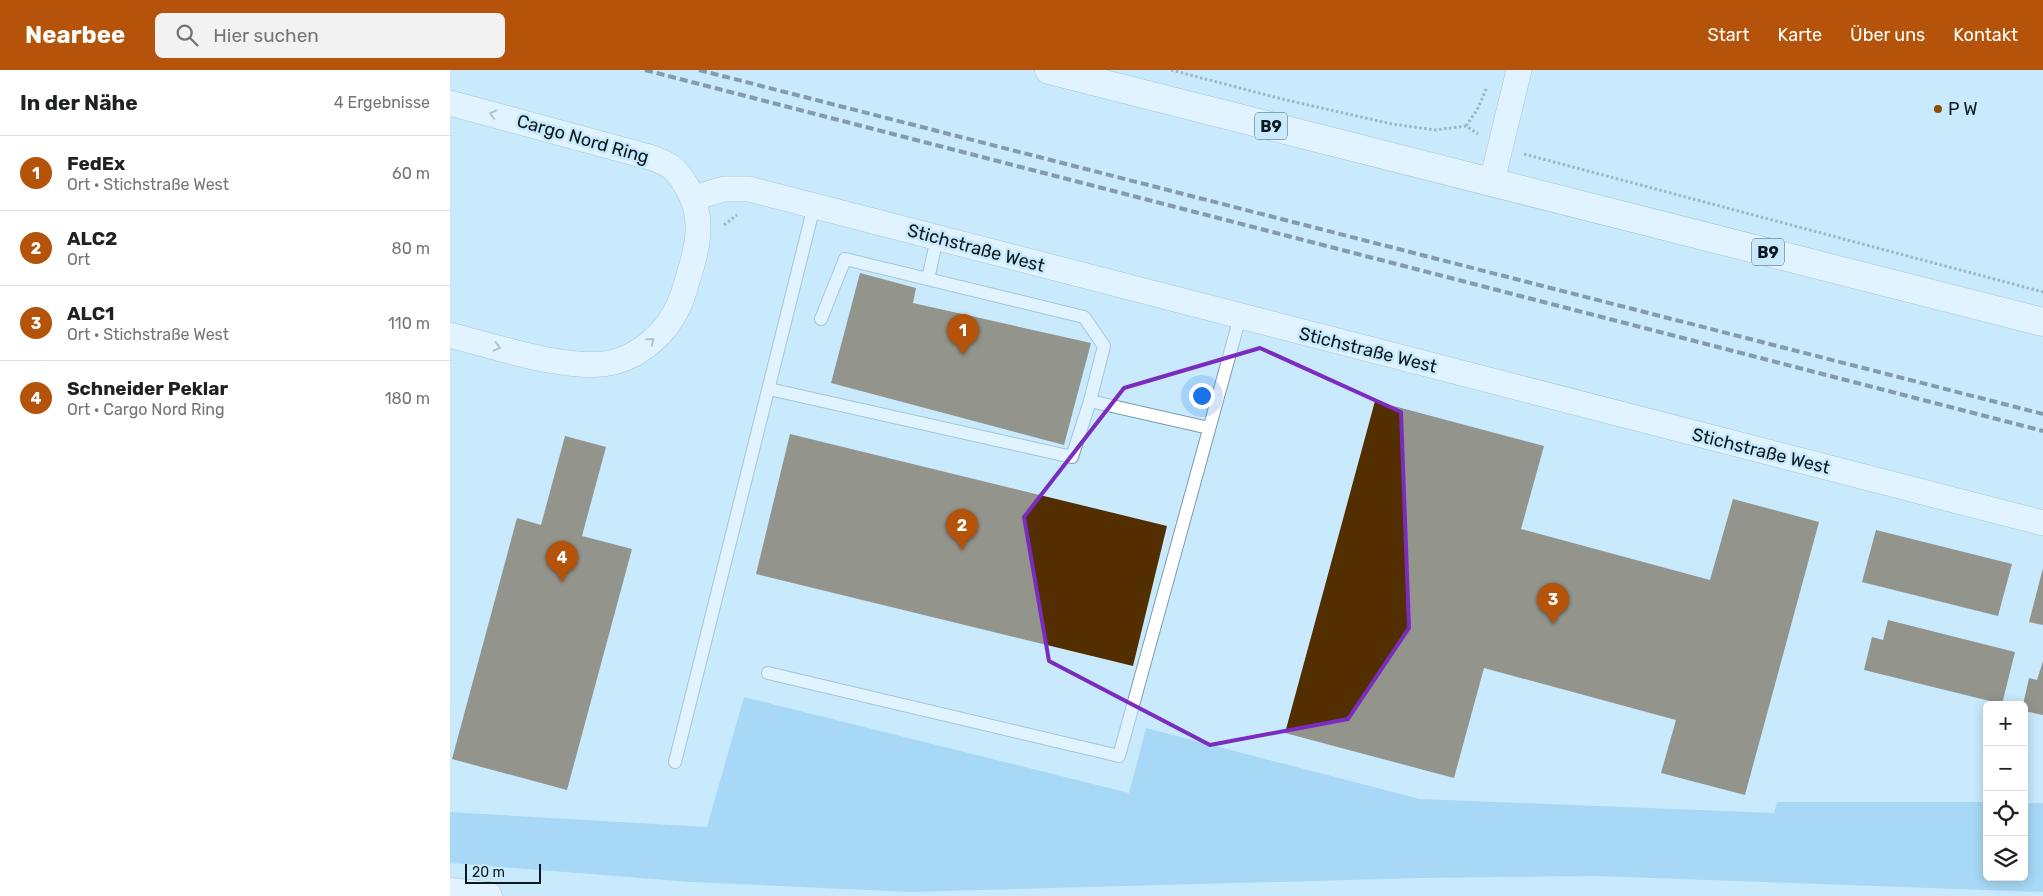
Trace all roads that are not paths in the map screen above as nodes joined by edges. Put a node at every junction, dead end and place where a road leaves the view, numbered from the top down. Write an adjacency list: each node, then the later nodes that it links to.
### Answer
1 (1049, 70): 4 (main road, B9)
2 (1519, 70): 4 (street)
3 (450, 102): 5 (street, Cargo Nord Ring, one-way to 3)
4 (1492, 181): 11 (main road, B9)
5 (694, 198): 6 (street, Stichstraße West); 12 (street, Cargo Nord Ring, one-way to 5)
6 (814, 206): 7 (street, Stichstraße West); 13 (lane)
7 (937, 238): 8 (lane); 9 (street, Stichstraße West)
8 (928, 279): 10 (lane); 14 (lane)
9 (1240, 317): 15 (lane); 16 (street, Stichstraße West)
10 (821, 319)
11 (2043, 322)
12 (450, 334)
13 (769, 389): 14 (lane); 18 (lane)
14 (1090, 401): 15 (lane)
15 (1209, 428): 17 (lane)
16 (2043, 524)
17 (768, 673)
18 (675, 762)
19 (450, 892): 20 (main road)
20 (488, 896)

